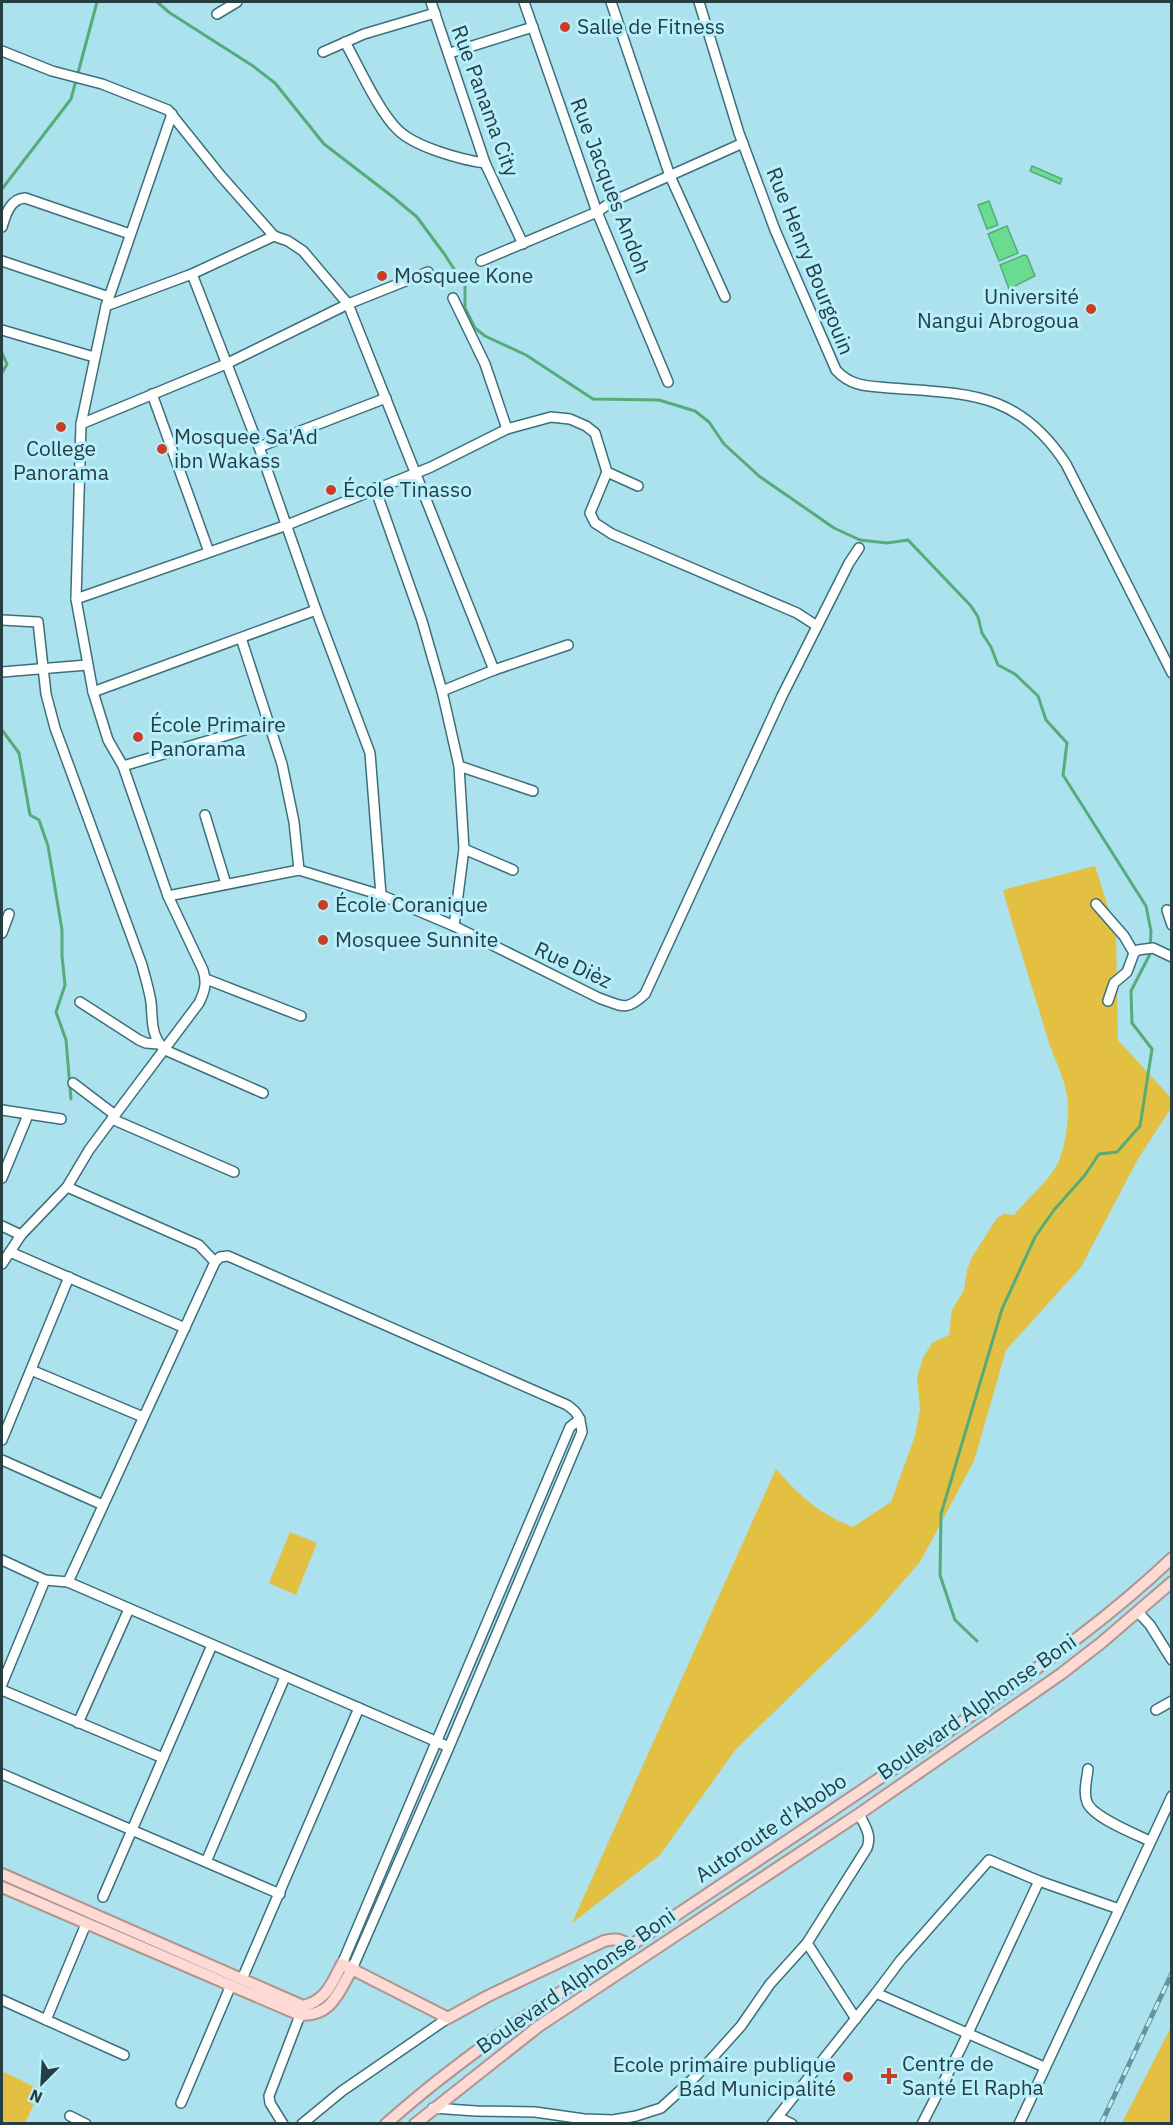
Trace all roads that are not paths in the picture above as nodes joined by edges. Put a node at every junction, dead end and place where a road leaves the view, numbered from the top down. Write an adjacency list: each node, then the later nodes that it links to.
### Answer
1 (237, 2): 7 (street)
2 (431, 2): 6 (street, Rue Panama City)
3 (524, 2): 8 (street, Rue Jacques Andoh)
4 (611, 2): 16 (street)
5 (699, 2): 14 (street, Rue Henry Bourgouin)
6 (435, 13): 9 (street); 12 (street, Rue Panama City)
7 (216, 14)
8 (532, 27): 12 (street); 17 (street, Rue Jacques Andoh)
9 (345, 42): 11 (street); 15 (street)
10 (2, 51): 13 (street)
11 (323, 52)
12 (450, 53): 15 (street, Rue Panama City)
13 (172, 114): 19 (street); 20 (street)
14 (743, 143): 16 (street); 56 (street, Rue Henry Bourgouin)
15 (485, 163): 21 (street, Rue Panama City)
16 (670, 176): 17 (street); 26 (street)
17 (597, 212): 21 (street); 33 (street, Rue Jacques Andoh)
18 (2, 227): 19 (street)
19 (130, 234): 28 (street)
20 (274, 236): 25 (street); 29 (street)
21 (524, 244): 23 (street)
22 (2, 261): 28 (street)
23 (481, 261)
24 (428, 272): 29 (street)
25 (192, 274): 28 (street); 32 (street)
26 (725, 297)
27 (453, 298): 37 (street)
28 (108, 302): 31 (street)
29 (348, 304): 32 (street); 35 (street)
30 (2, 330): 31 (street)
31 (94, 357): 36 (street)
32 (226, 364): 34 (street); 38 (street)
33 (668, 382)
34 (152, 394): 36 (street); 45 (street)
35 (386, 398): 38 (street); 40 (street)
36 (81, 424): 46 (street)
37 (507, 429): 39 (street); 40 (street)
38 (259, 447): 43 (street)
39 (607, 472): 41 (street); 49 (street)
40 (416, 473): 42 (street); 54 (street)
41 (638, 486)
42 (375, 488): 43 (street); 57 (street)
43 (287, 525): 45 (street); 47 (street)
44 (859, 548): 49 (street)
45 (209, 552): 46 (street)
46 (76, 599): 52 (street)
47 (316, 610): 50 (street); 68 (street)
48 (2, 620): 53 (street)
49 (817, 626): 74 (street, Rue Dièz)
50 (241, 638): 58 (street); 59 (street)
51 (568, 645): 54 (street)
52 (87, 665): 53 (street); 58 (street)
53 (42, 669): 55 (street); 82 (street)
54 (494, 670): 57 (street)
55 (2, 672)
56 (1172, 673)
57 (442, 691): 61 (street)
58 (93, 692): 60 (street)
59 (268, 723): 60 (street); 65 (street)
60 (123, 766): 69 (street)
61 (459, 766): 62 (street); 64 (street)
62 (533, 791)
63 (205, 815): 67 (street)
64 (464, 849): 66 (street); 74 (street)
65 (299, 870): 67 (street, Rue Dièz); 68 (street, Rue Dièz)
66 (513, 870)
67 (226, 884): 69 (street, Rue Dièz)
68 (381, 895): 74 (street, Rue Dièz)
69 (168, 896): 78 (street)
70 (1096, 904): 76 (street)
71 (1167, 910): 73 (street)
72 (9, 914): 75 (street)
73 (1172, 925)
74 (454, 926)
75 (2, 933)
76 (1136, 951): 77 (street); 79 (street)
77 (1172, 957)
78 (206, 979): 81 (street); 82 (street)
79 (1108, 1001)
80 (80, 1002): 82 (street)
81 (301, 1016)
82 (162, 1047): 84 (street); 87 (street)
83 (73, 1083): 87 (street)
84 (263, 1093)
85 (2, 1110): 86 (street)
86 (28, 1115): 88 (street); 90 (street)
87 (113, 1117): 89 (street); 91 (street)
88 (61, 1119)
89 (234, 1172)
90 (2, 1178)
91 (67, 1187): 93 (street); 95 (street)
92 (2, 1226): 93 (street)
93 (21, 1235): 94 (street)
94 (10, 1252): 96 (street); 97 (street)
95 (215, 1262): 98 (street); 101 (street)
96 (2, 1264)
97 (69, 1278): 98 (street); 99 (street)
98 (185, 1328): 100 (street)
99 (31, 1370): 100 (street); 102 (street)
100 (143, 1417): 104 (street)
101 (580, 1419): 121 (street); 122 (street)
102 (2, 1440)
103 (2, 1460): 104 (street)
104 (103, 1505): 108 (street)
105 (1172, 1558): 139 (main road, Autoroute d'Abobo)
106 (2, 1560): 107 (street)
107 (45, 1580): 108 (street); 115 (street)
108 (68, 1582): 110 (street)
109 (1172, 1582): 111 (main road, Boulevard Alphonse Boni)
110 (129, 1609): 112 (street); 120 (street)
111 (1138, 1612): 113 (street); 127 (main road, Boulevard Alphonse Boni)
112 (212, 1645): 114 (street); 123 (street)
113 (1172, 1660)
114 (285, 1677): 118 (street); 130 (street)
115 (2, 1684)
116 (2, 1690): 120 (street)
117 (1172, 1701): 119 (street)
118 (359, 1708): 121 (street); 134 (street)
119 (1156, 1710)
120 (78, 1723): 123 (street)
121 (435, 1742): 122 (street); 140 (street)
122 (449, 1747): 140 (street)
123 (163, 1758): 128 (street)
124 (1088, 1769): 129 (street)
125 (2, 1774): 128 (street)
126 (1172, 1796): 129 (street)
127 (859, 1814): 138 (street); 153 (main road, Boulevard Alphonse Boni)
128 (132, 1831): 130 (street); 135 (street)
129 (1150, 1841): 136 (street)
130 (206, 1862): 134 (street)
131 (2, 1874): 141 (main road)
132 (1039, 1881): 136 (street); 143 (street); 149 (street)
133 (2, 1887): 137 (main road)
134 (280, 1894): 141 (street)
135 (103, 1897)
136 (1119, 1909): 151 (street)
137 (86, 1924): 142 (main road); 148 (street)
138 (807, 1943): 147 (street); 153 (street)
139 (630, 1946): 146 (main road); 159 (main road, Autoroute d'Abobo)
140 (347, 1967): 145 (main road); 146 (main road)
141 (242, 1979): 145 (main road)
142 (231, 1985): 145 (main road); 152 (street)
143 (876, 1993): 147 (street); 149 (street)
144 (2, 2000): 148 (street)
145 (301, 2010): 157 (street)
146 (448, 2018): 158 (street)
147 (856, 2019): 155 (street)
148 (46, 2020): 150 (street)
149 (967, 2034): 151 (street); 162 (street)
150 (124, 2055)
151 (1044, 2067): 163 (street)
152 (181, 2103)
153 (433, 2108): 160 (main road, Boulevard Alphonse Boni)
154 (70, 2116): 156 (street)
155 (775, 2120): 161 (street)
156 (86, 2124)
157 (283, 2124)
158 (302, 2124)
159 (386, 2124)
160 (415, 2124)
161 (792, 2124)
162 (922, 2124)
163 (1019, 2124)

